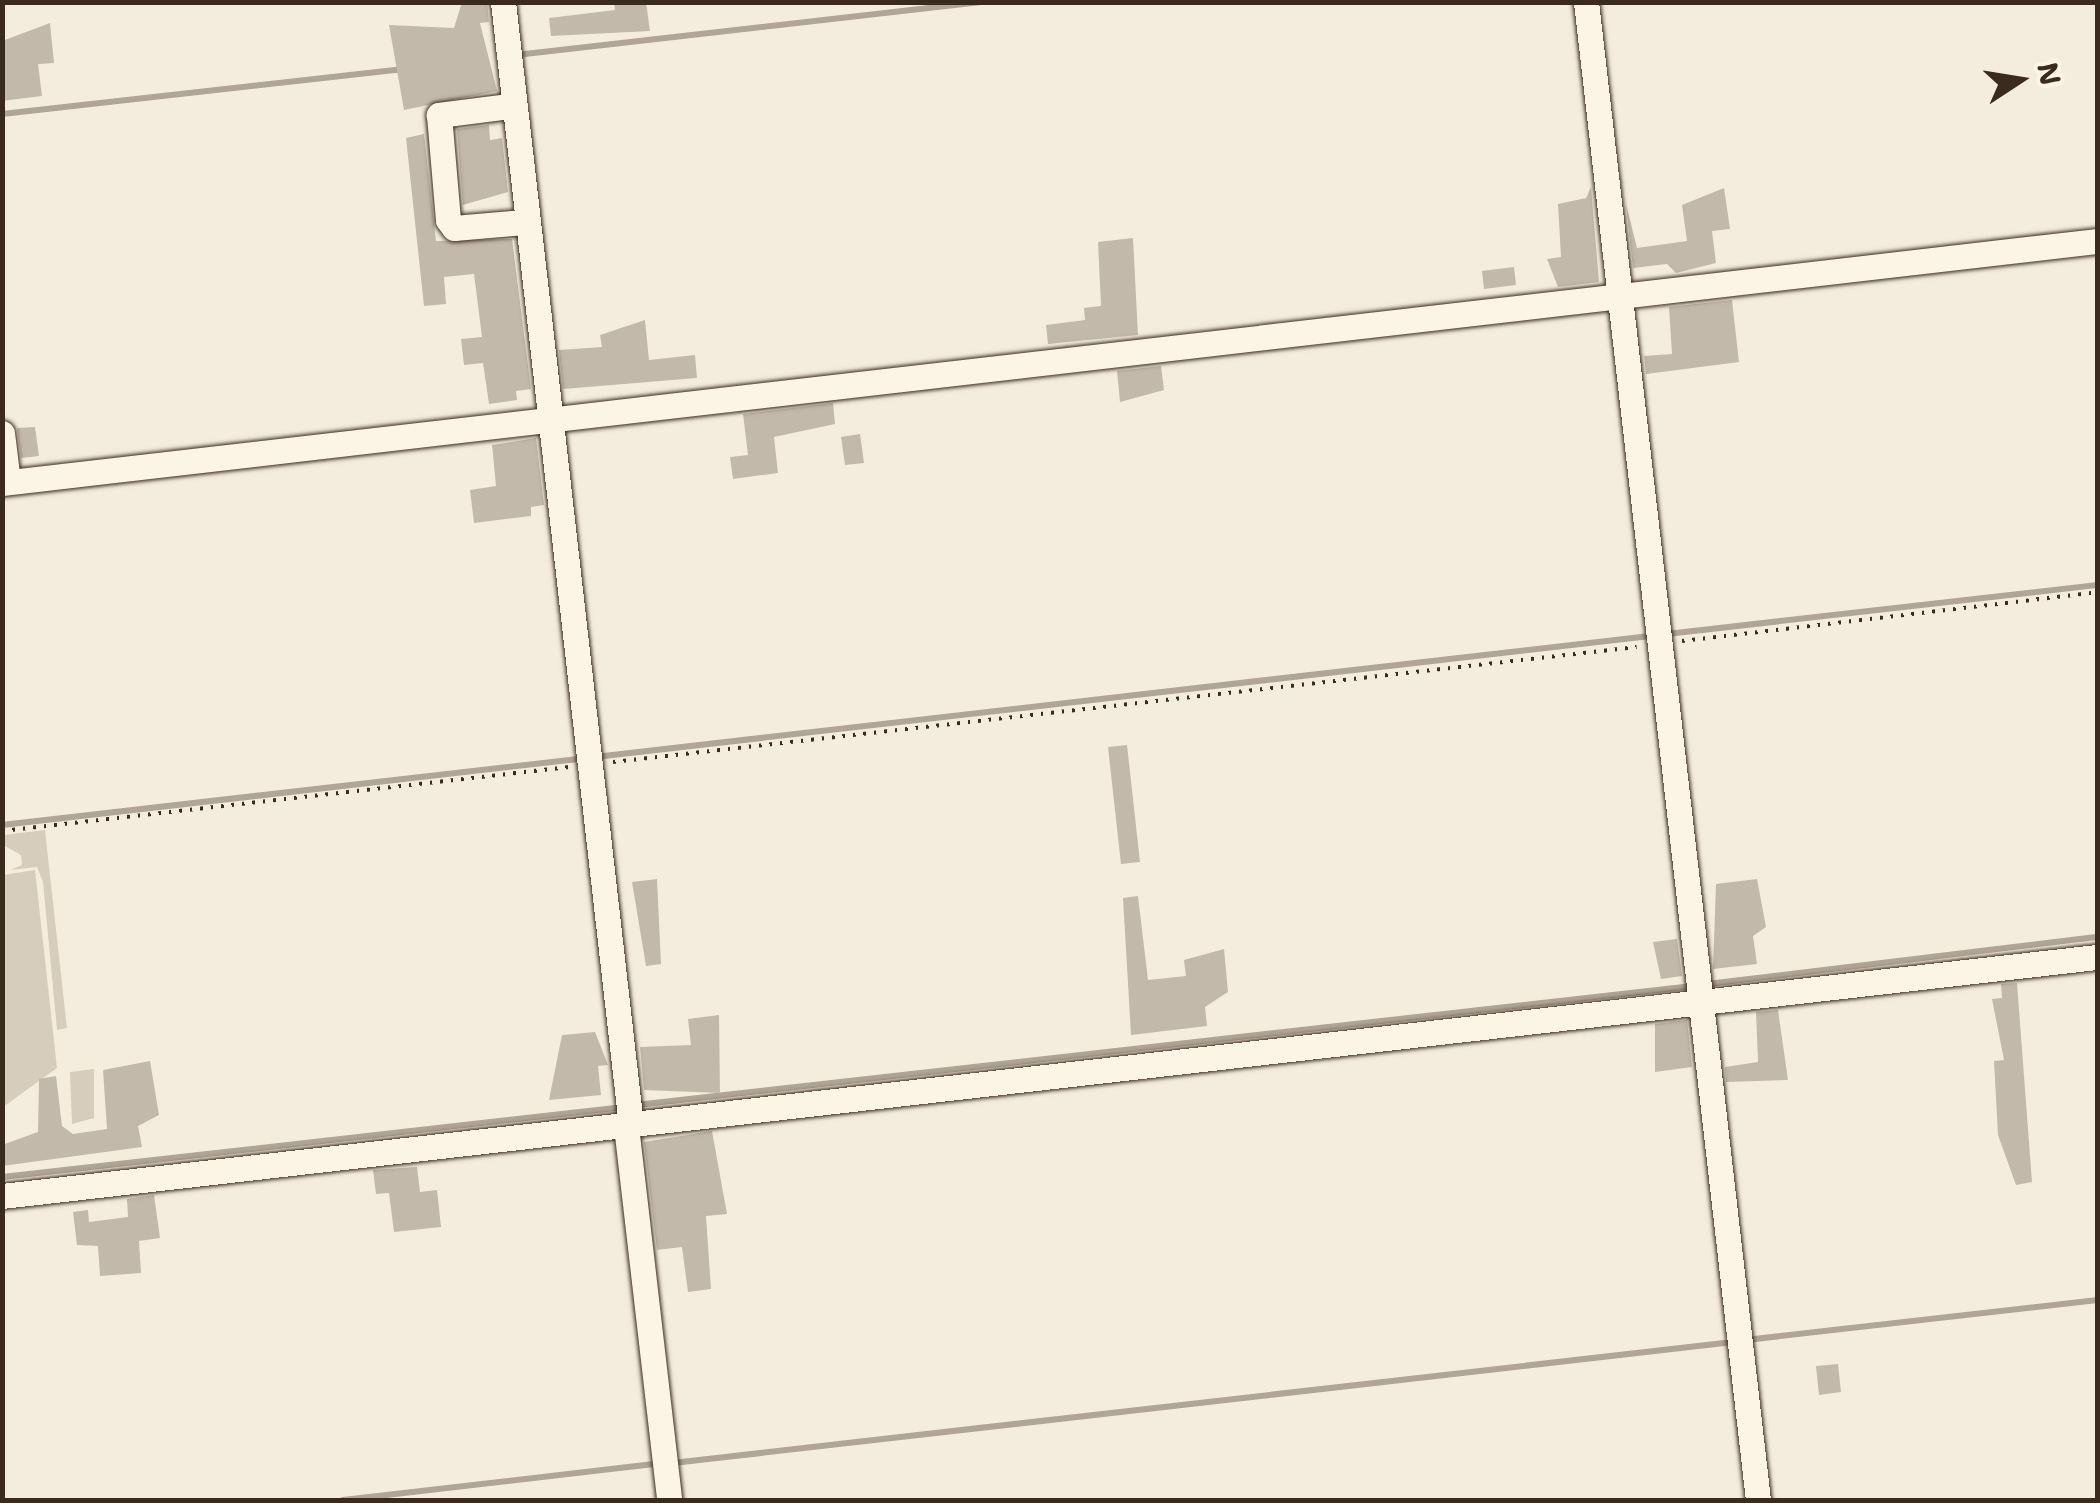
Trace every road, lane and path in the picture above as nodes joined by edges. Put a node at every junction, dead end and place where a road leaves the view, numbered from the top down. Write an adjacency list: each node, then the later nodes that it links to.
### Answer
1 (503, 2): 3 (street)
2 (1586, 2): 6 (street)
3 (509, 106): 4 (street); 4 (street)
4 (524, 222): 7 (street)
5 (2098, 241): 6 (street)
6 (1619, 290): 7 (street); 11 (street)
7 (549, 418): 9 (street); 12 (street)
8 (2, 433): 9 (street)
9 (6, 476)
10 (2098, 592): 11 (path)
11 (1660, 644): 12 (path); 15 (street)
12 (584, 766): 13 (path); 16 (street)
13 (2, 831)
14 (2098, 957): 15 (street)
15 (1702, 1004): 16 (street); 19 (street)
16 (628, 1116): 17 (street); 18 (street)
17 (2, 1196)
18 (669, 1500)
19 (1758, 1500)

